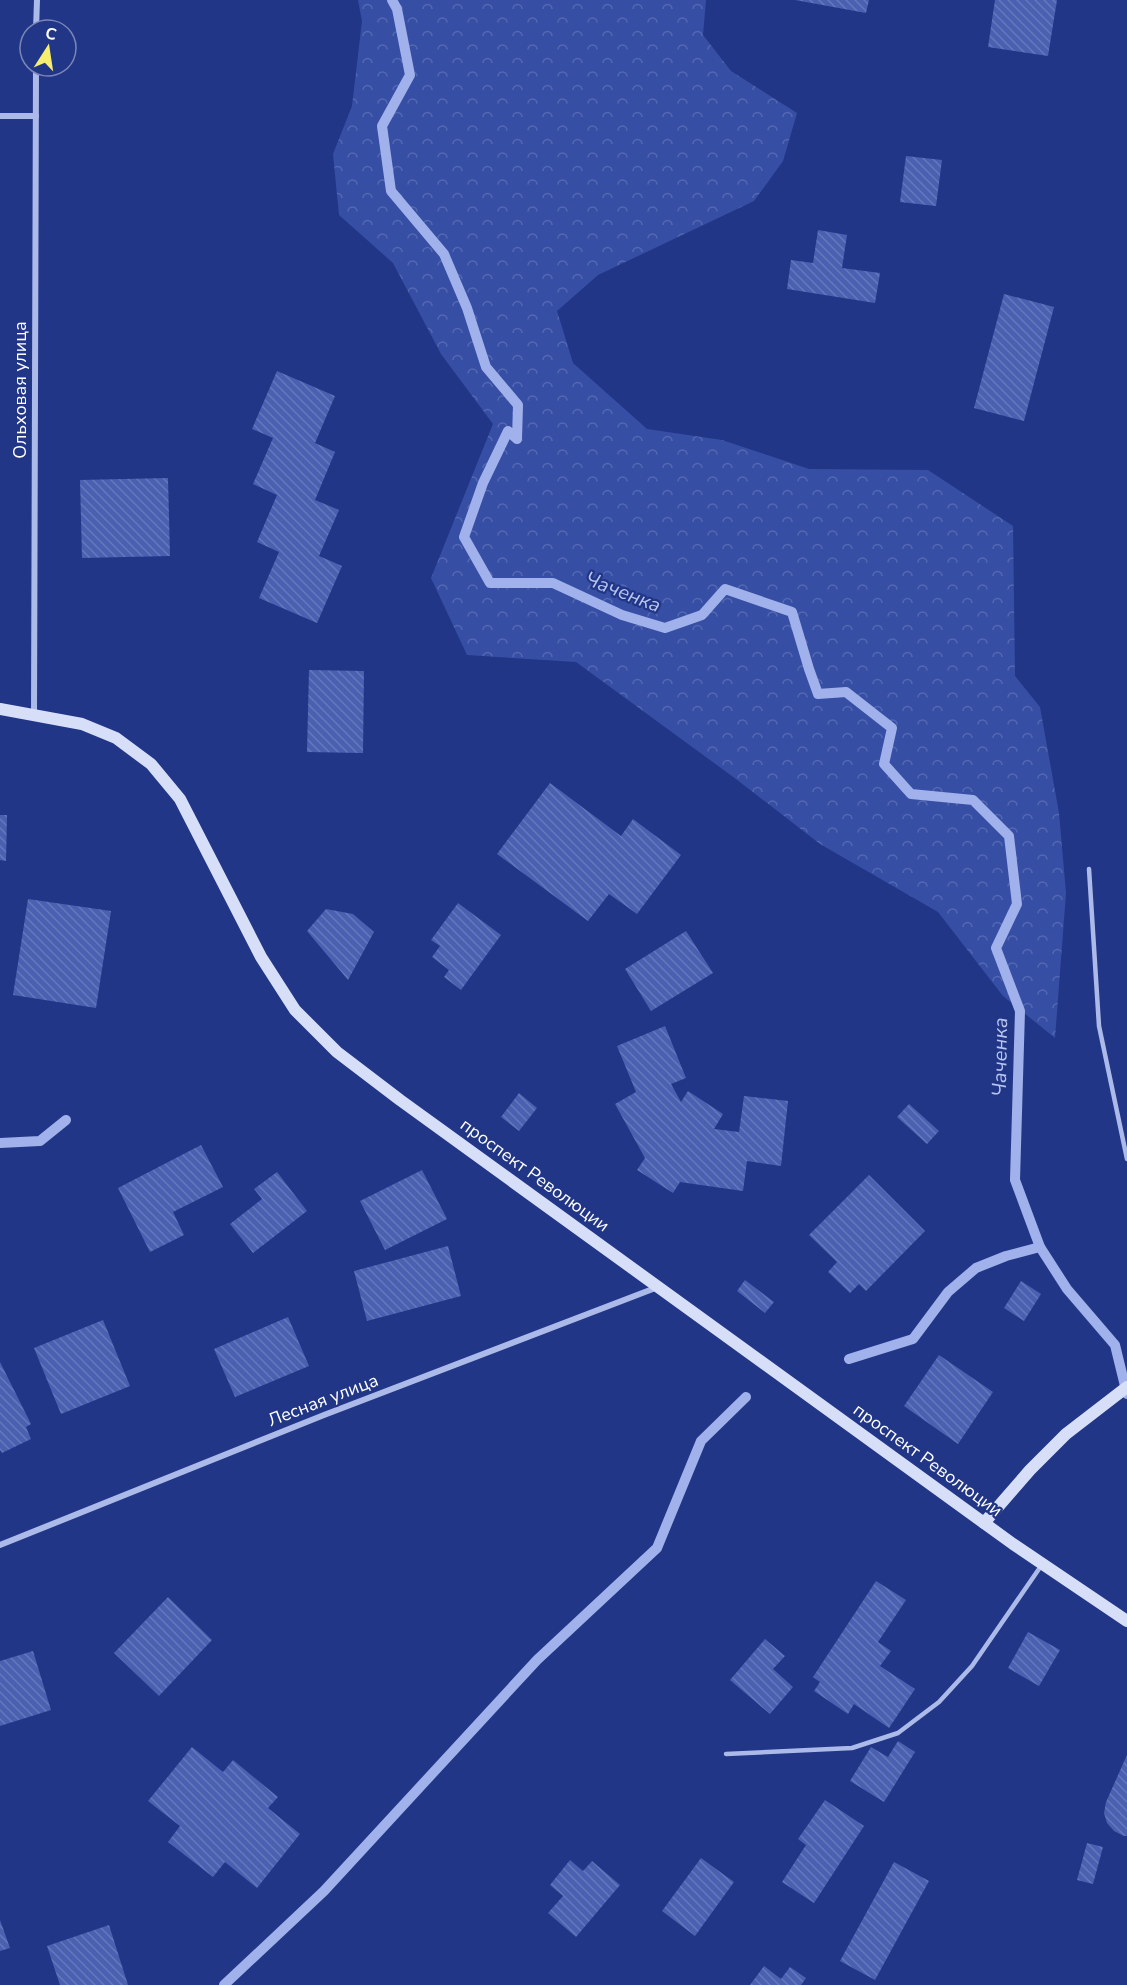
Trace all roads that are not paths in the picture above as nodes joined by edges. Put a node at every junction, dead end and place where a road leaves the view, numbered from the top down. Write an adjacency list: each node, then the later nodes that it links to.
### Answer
1 (37, 0): 2 (street)
2 (36, 18)
3 (36, 78): 5 (street, Ольховая улица)
4 (0, 116): 5 (street)
5 (36, 116): 7 (street, Ольховая улица)
6 (0, 709): 7 (street, проспект Революции)
7 (33, 715): 10 (street, проспект Революции)
8 (1089, 869): 9 (lane)
9 (1127, 1159)
10 (659, 1287): 12 (street, проспект Революции); 13 (street, Лесная улица)
11 (1127, 1387): 12 (street)
12 (984, 1523): 14 (street, проспект Революции)
13 (0, 1545)
14 (1043, 1564): 15 (street, проспект Революции); 16 (lane)
15 (1127, 1621)
16 (726, 1754)

